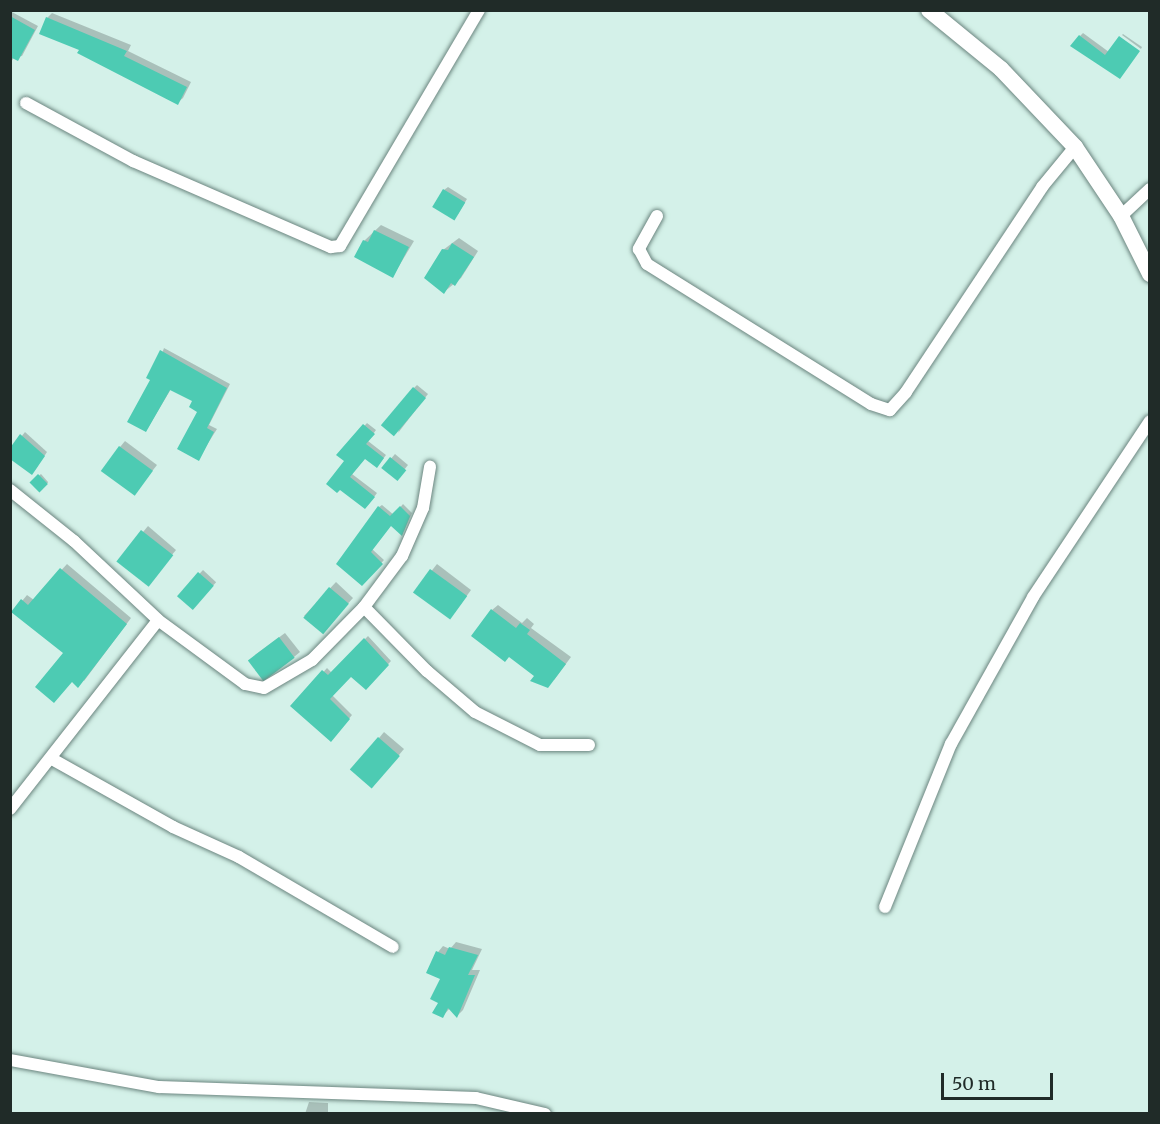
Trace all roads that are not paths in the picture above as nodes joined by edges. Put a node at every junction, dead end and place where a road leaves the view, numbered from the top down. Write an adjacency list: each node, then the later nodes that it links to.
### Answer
1 (479, 10): 3 (street)
2 (929, 10): 4 (main road)
3 (26, 103)
4 (1075, 147): 6 (street); 7 (main road)
5 (1149, 189): 7 (street)
6 (657, 216)
7 (1121, 216): 8 (main road)
8 (1149, 274)
9 (1149, 421): 17 (street)
10 (430, 467): 12 (street)
11 (10, 490): 13 (street)
12 (364, 607): 13 (street); 14 (street)
13 (158, 620): 15 (street)
14 (589, 745)
15 (52, 759): 16 (street); 18 (street)
16 (10, 809)
17 (885, 907)
18 (393, 948)
19 (10, 1060): 20 (street)
20 (545, 1113)

